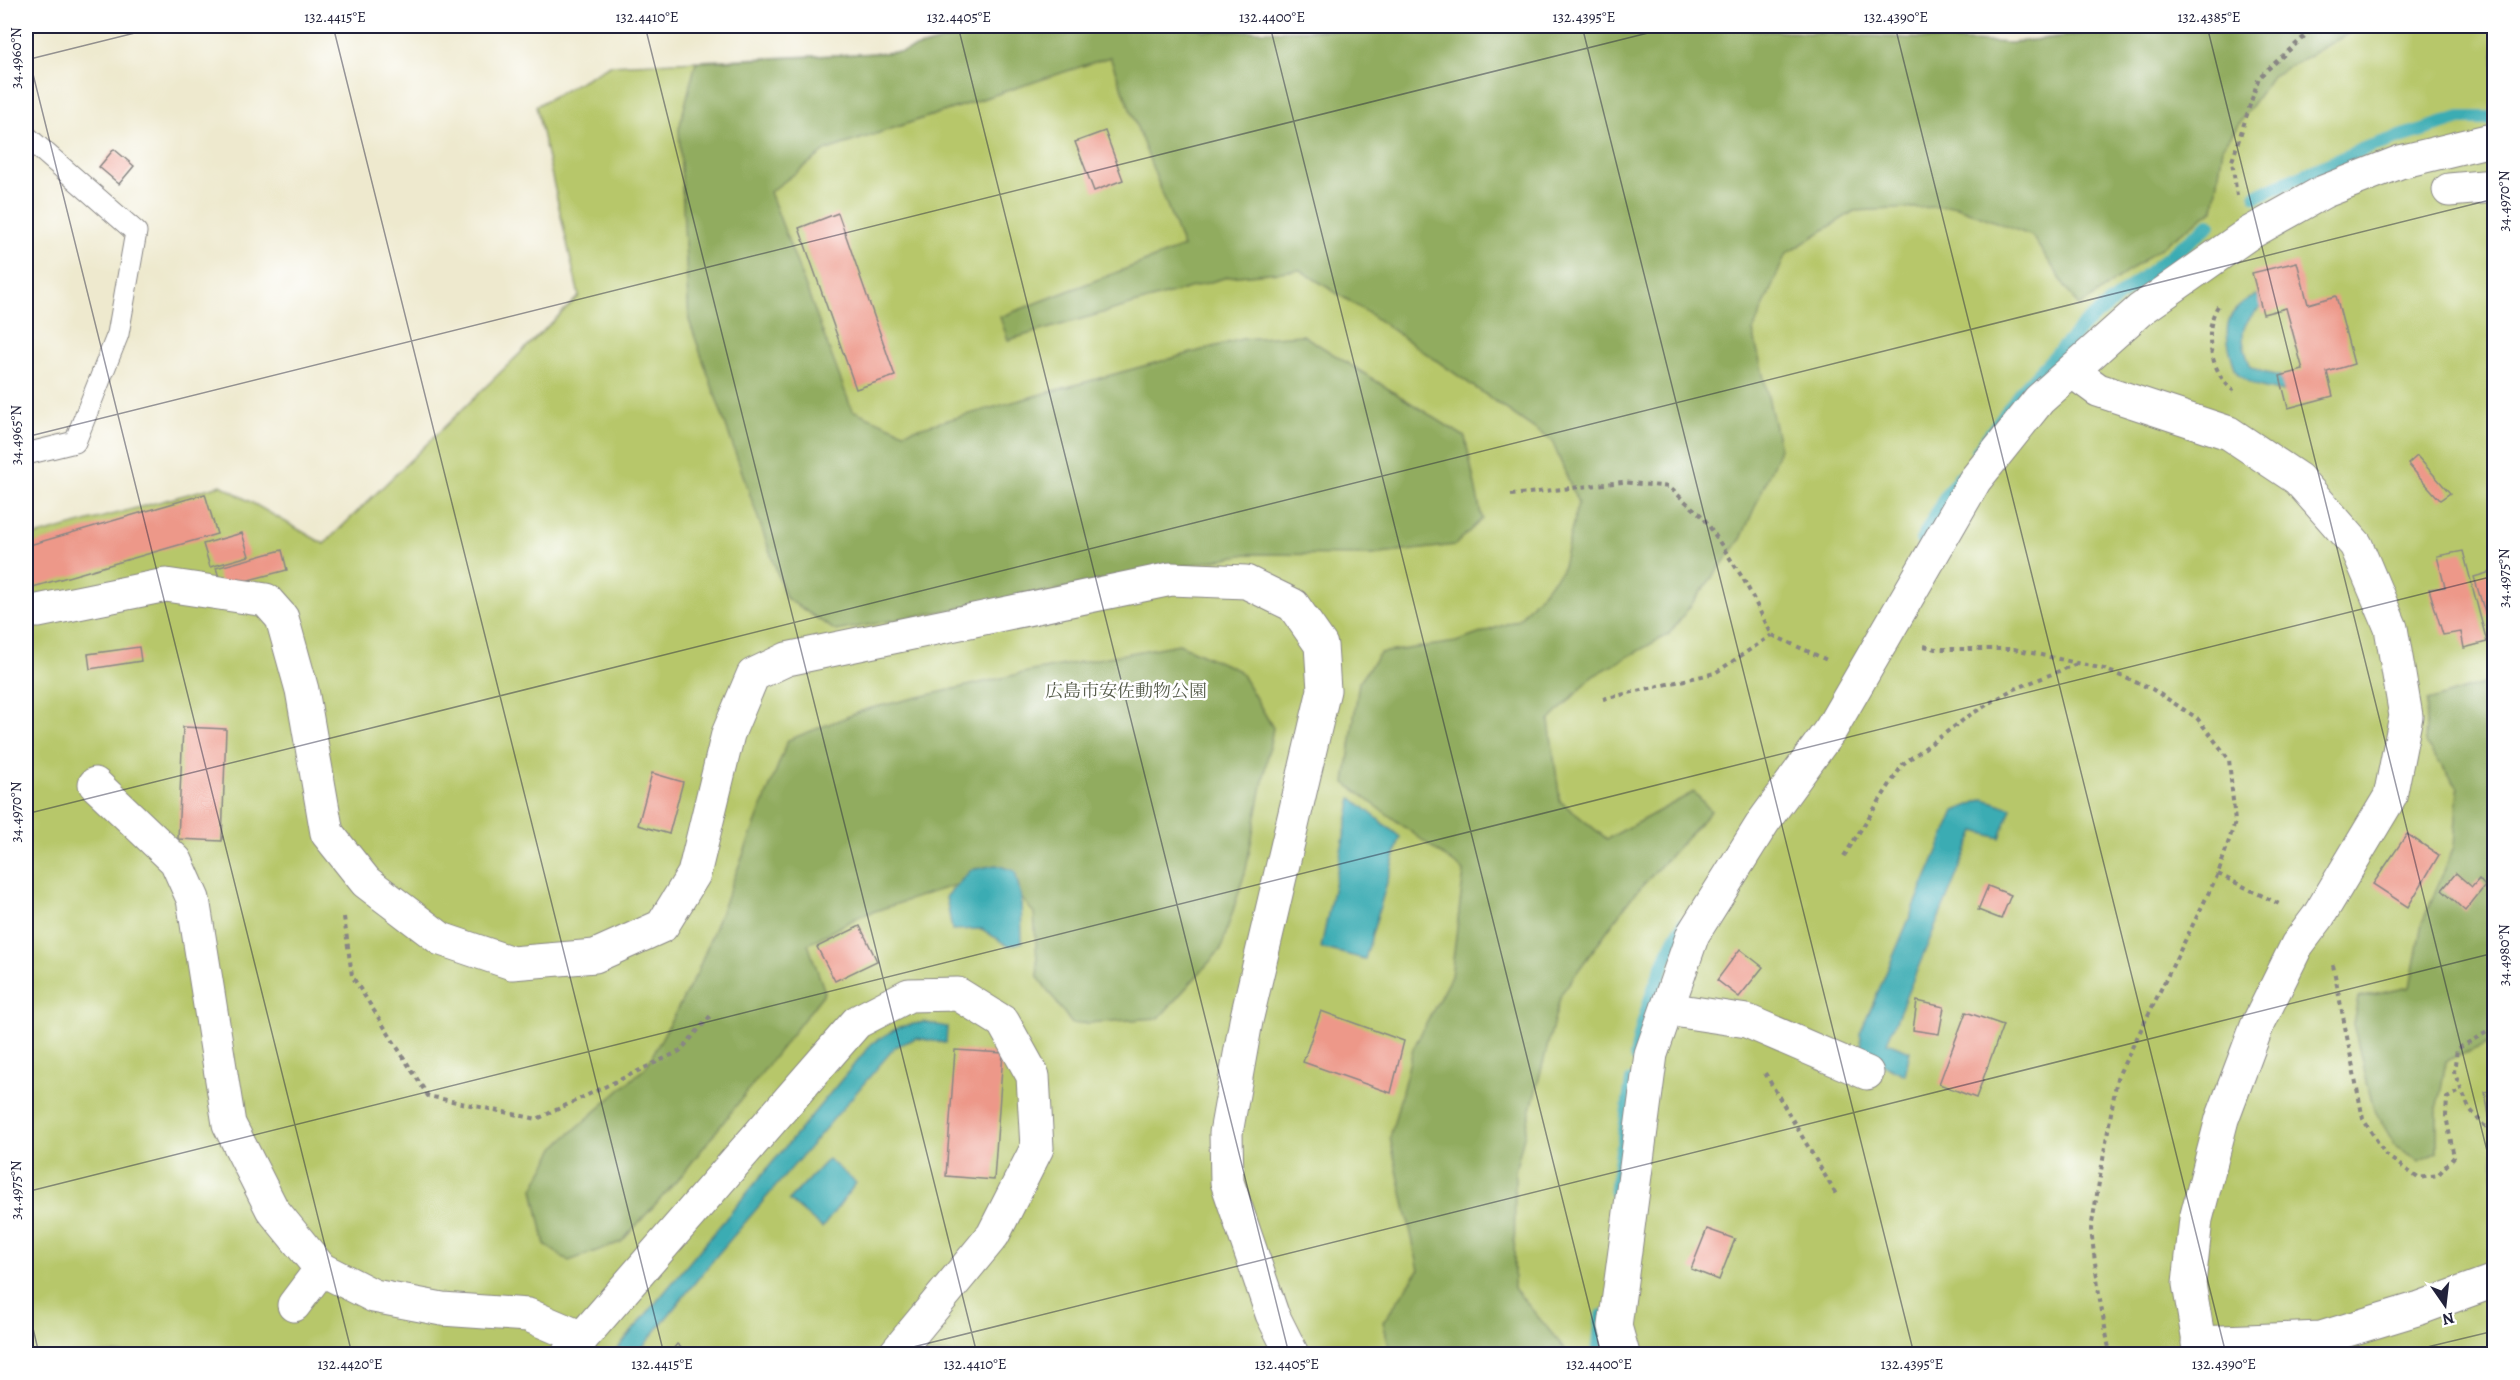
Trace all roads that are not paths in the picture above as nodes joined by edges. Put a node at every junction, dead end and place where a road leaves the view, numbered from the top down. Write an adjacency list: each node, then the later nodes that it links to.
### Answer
1 (26, 136): 6 (lane)
2 (2494, 142): 5 (street)
3 (2494, 186): 4 (street)
4 (2449, 190)
5 (2072, 370): 9 (street); 15 (street)
6 (26, 454)
7 (38, 611): 17 (street)
8 (94, 783): 11 (street)
9 (1667, 1009): 10 (street); 18 (street)
10 (1867, 1073)
11 (321, 1269): 13 (street); 14 (street)
12 (2494, 1281): 15 (street)
13 (294, 1305)
14 (575, 1346): 16 (street)
15 (2200, 1349)
16 (895, 1354)
17 (1292, 1354)
18 (1623, 1354)

